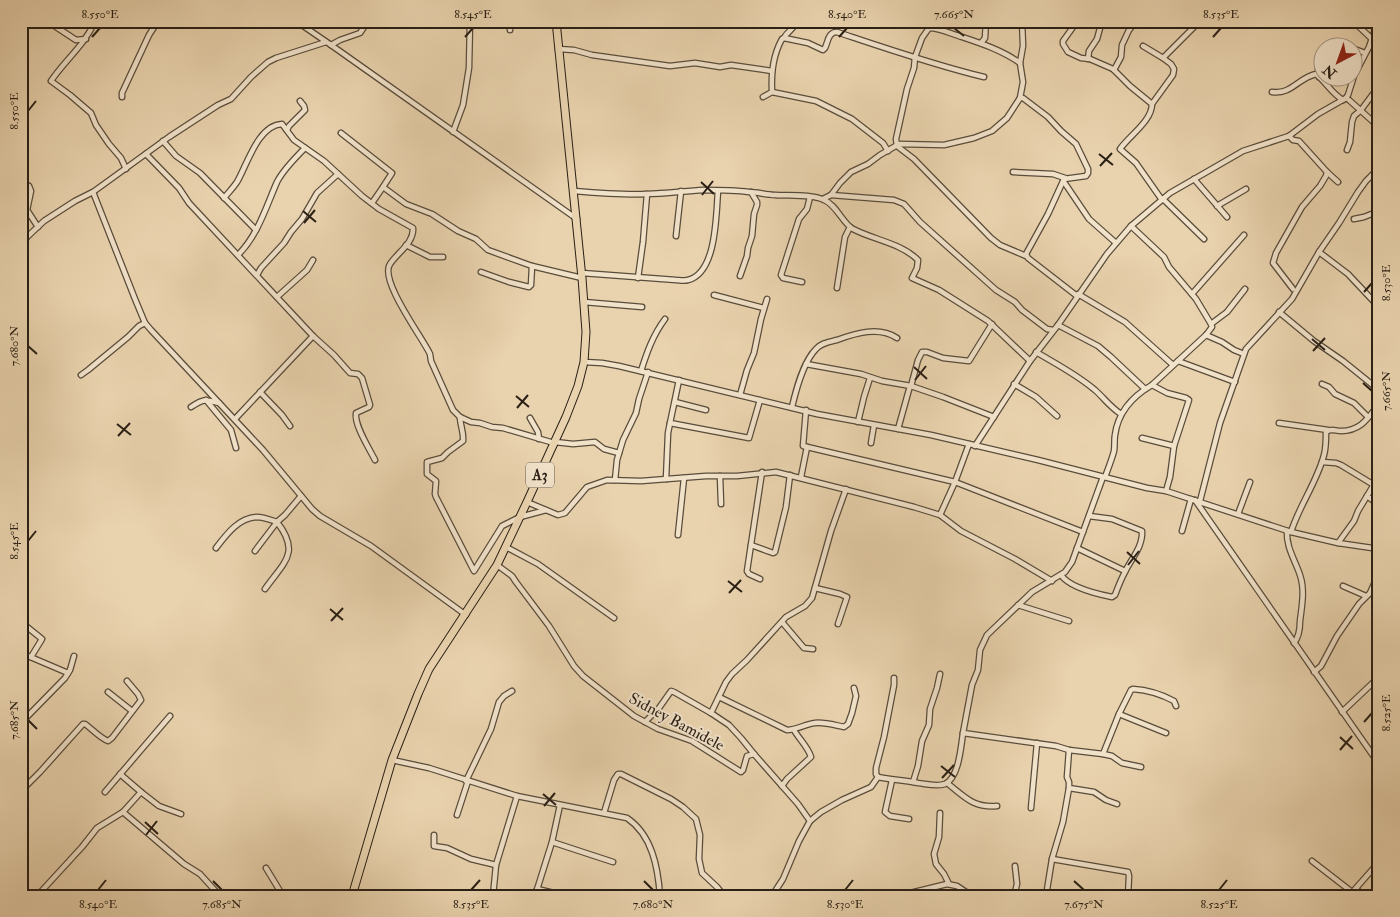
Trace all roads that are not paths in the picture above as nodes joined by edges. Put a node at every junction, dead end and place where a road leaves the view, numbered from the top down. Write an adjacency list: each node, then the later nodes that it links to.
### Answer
1 (28, 21): 19 (street)
2 (47, 21): 22 (street)
3 (95, 21): 22 (street)
4 (158, 21): 42 (street)
5 (296, 21): 24 (street)
6 (368, 21): 24 (street)
7 (470, 21): 51 (street)
8 (510, 21): 20 (street)
9 (556, 21): 27 (highway, A3)
10 (797, 21): 21 (street)
11 (986, 21): 25 (street)
12 (1022, 21): 33 (street)
13 (1102, 21): 32 (street)
14 (1136, 21): 35 (street)
15 (1200, 21): 31 (street)
16 (1352, 21): 23 (street)
17 (1379, 22): 23 (street)
18 (1076, 23): 32 (street)
19 (21, 28)
20 (510, 30)
21 (784, 38): 30 (street); 34 (street)
22 (86, 39): 61 (street)
23 (1372, 39): 29 (street)
24 (328, 43): 51 (street); 54 (street)
25 (981, 43): 30 (street); 33 (street)
26 (1143, 46): 31 (street)
27 (558, 49): 34 (street); 71 (highway, A3)
28 (1362, 52): 29 (street)
29 (1365, 53): 45 (street)
30 (916, 57): 37 (street); 55 (street)
31 (1163, 58): 47 (street)
32 (1088, 59): 35 (street)
33 (1020, 63): 44 (street)
34 (772, 70): 40 (street)
35 (1114, 70): 47 (street)
36 (1312, 75): 41 (street)
37 (984, 77)
38 (1379, 86): 48 (street)
39 (1330, 88): 45 (street)
40 (772, 92): 43 (street); 58 (street)
41 (1272, 92)
42 (122, 97)
43 (763, 97)
44 (1020, 98): 55 (street); 66 (street)
45 (1347, 98): 48 (street); 53 (street)
46 (300, 100): 50 (street)
47 (1152, 104): 81 (street)
48 (1361, 110): 49 (street); 57 (street)
49 (1379, 127)
50 (287, 128): 56 (street); 79 (street)
51 (453, 132): 86 (street)
52 (341, 133): 69 (street)
53 (1289, 136): 63 (street); 65 (street)
54 (163, 141): 59 (street); 79 (street)
55 (897, 146): 58 (street); 100 (street)
56 (305, 148): 64 (street); 91 (street)
57 (1347, 150)
58 (888, 151): 77 (street)
59 (146, 154): 61 (street); 99 (street)
60 (1379, 168): 98 (street)
61 (126, 169): 74 (street)
62 (1013, 172): 66 (street)
63 (1327, 172): 68 (street); 112 (street)
64 (338, 174): 82 (street); 105 (street)
65 (1194, 179): 81 (street); 83 (street)
66 (1064, 180): 95 (street); 100 (street)
67 (21, 182): 89 (street)
68 (1338, 182)
69 (383, 187): 82 (street); 103 (street)
70 (1246, 188): 83 (street)
71 (574, 191): 76 (street); 86 (highway, A3)
72 (681, 191): 73 (street); 76 (street); 93 (street)
73 (718, 191): 75 (street); 108 (street)
74 (93, 192): 89 (street); 124 (street)
75 (751, 192): 78 (street); 107 (street)
76 (647, 194): 108 (street)
77 (831, 194): 80 (street); 128 (street)
78 (810, 197): 80 (street); 109 (street)
79 (224, 198): 91 (street)
80 (823, 199): 90 (street)
81 (1163, 199): 88 (street); 94 (street)
82 (372, 203): 96 (street)
83 (1217, 206): 85 (street)
84 (1379, 212): 87 (street)
85 (1227, 217)
86 (577, 219): 106 (highway, A3)
87 (1354, 219)
88 (1132, 226): 95 (street); 113 (street)
89 (38, 227): 97 (street)
90 (850, 227): 110 (street); 125 (street)
91 (256, 230): 99 (street)
92 (1244, 235): 113 (street)
93 (676, 236)
94 (1204, 239)
95 (1116, 243): 115 (street)
96 (406, 245): 101 (street); 166 (street)
97 (21, 249)
98 (1319, 252): 120 (street); 122 (street)
99 (238, 255): 105 (street)
100 (1026, 256): 115 (street)
101 (443, 257)
102 (313, 260): 116 (street)
103 (532, 266): 104 (street); 106 (street)
104 (481, 272)
105 (257, 275): 116 (street)
106 (582, 276): 108 (street); 118 (highway, A3)
107 (740, 276)
108 (638, 278)
109 (802, 282)
110 (837, 288)
111 (1245, 289): 126 (street)
112 (1292, 289)
113 (1192, 294): 126 (street)
114 (714, 295): 121 (street)
115 (1078, 295): 127 (street); 140 (street)
116 (277, 298): 131 (street)
117 (767, 299): 121 (street)
118 (584, 302): 119 (street); 138 (highway, A3)
119 (642, 307)
120 (1379, 307)
121 (764, 308): 154 (street)
122 (1280, 312): 135 (street); 152 (street)
123 (665, 319): 141 (street)
124 (146, 323): 143 (street); 158 (street)
125 (992, 324): 136 (street); 150 (street)
126 (1211, 324): 130 (street)
127 (1058, 325): 129 (street); 151 (street)
128 (1046, 329): 129 (street); 132 (street)
129 (1053, 330): 132 (street)
130 (1206, 335): 135 (street); 137 (street)
131 (313, 336): 153 (street); 188 (street)
132 (1049, 336): 134 (street)
133 (898, 338): 139 (street)
134 (1036, 352): 136 (street); 164 (street)
135 (1244, 354): 146 (street)
136 (1030, 361): 147 (street)
137 (1178, 361): 140 (street); 146 (street)
138 (584, 362): 141 (street); 180 (highway, A3)
139 (806, 364): 144 (street); 160 (street)
140 (1173, 365): 149 (street)
141 (641, 371): 142 (street)
142 (648, 372): 145 (street); 187 (street)
143 (81, 375)
144 (870, 378): 150 (street); 171 (street)
145 (679, 380): 154 (street); 157 (street)
146 (1235, 382): 206 (street)
147 (1014, 384): 165 (street); 167 (street)
148 (1322, 384): 168 (street)
149 (1152, 385): 151 (street); 184 (street)
150 (910, 386): 167 (street); 176 (street)
151 (1145, 388): 164 (street)
152 (1379, 390)
153 (260, 392): 170 (street); 175 (street)
154 (740, 395): 156 (street)
155 (206, 400): 158 (street); 161 (street); 186 (street)
156 (760, 400): 160 (street); 172 (street)
157 (675, 402): 162 (street); 172 (street)
158 (220, 404): 170 (street)
159 (1379, 404): 168 (street)
160 (792, 407): 163 (street)
161 (191, 408)
162 (706, 410)
163 (806, 410): 171 (street); 185 (street)
164 (1121, 414): 195 (street)
165 (1057, 416)
166 (460, 417): 179 (street); 214 (street)
167 (994, 417): 183 (street)
168 (1368, 417): 177 (street)
169 (530, 418): 179 (street)
170 (235, 419): 204 (street)
171 (858, 422): 174 (street)
172 (670, 423): 197 (street)
173 (1279, 423): 177 (street)
174 (874, 425): 176 (street); 181 (street)
175 (290, 426)
176 (898, 429): 182 (street)
177 (1328, 430): 189 (street)
178 (1142, 438): 184 (street)
179 (539, 439): 180 (street)
180 (554, 442): 187 (street); 207 (highway, A3)
181 (871, 443)
182 (968, 444): 183 (street); 199 (street)
183 (975, 446): 195 (street)
184 (1174, 446): 203 (street)
185 (807, 447): 194 (street); 199 (street)
186 (236, 448)
187 (619, 454): 198 (street)
188 (375, 460)
189 (1322, 462): 201 (street); 217 (street)
190 (762, 472): 191 (street); 192 (street); 221 (street)
191 (790, 475): 194 (street); 221 (street)
192 (720, 476): 196 (street); 208 (street)
193 (1379, 476): 201 (street)
194 (801, 477): 202 (street)
195 (1104, 477): 203 (street); 213 (street)
196 (684, 478): 197 (street); 219 (street)
197 (666, 479): 198 (street)
198 (616, 480): 210 (street)
199 (956, 482): 212 (street); 218 (street)
200 (1250, 482): 211 (street)
201 (1374, 485): 205 (street)
202 (846, 489): 212 (street); 234 (street)
203 (1166, 491): 206 (street)
204 (301, 496): 215 (street); 238 (street)
205 (1367, 496): 209 (street); 220 (street)
206 (1195, 500): 211 (street); 216 (street); 244 (street)
207 (528, 502): 210 (street); 214 (highway, A3)
208 (720, 504)
209 (1379, 505)
210 (546, 510): 214 (street)
211 (1238, 514): 217 (street)
212 (940, 515): 232 (street)
213 (1089, 516): 218 (street); 228 (street)
214 (520, 517): 222 (highway, A3)
215 (277, 522): 223 (street); 226 (street); 235 (street)
216 (1182, 531)
217 (1289, 531): 220 (street); 244 (street)
218 (1083, 532): 224 (street)
219 (678, 535)
220 (1338, 542): 225 (street)
221 (751, 545): 231 (street)
222 (506, 547): 227 (highway, A3); 239 (street)
223 (216, 548)
224 (1077, 548): 228 (street); 230 (street)
225 (1379, 549)
226 (255, 551)
227 (497, 565): 238 (highway, A3); 265 (street, Sidney Bamidele)
228 (1125, 571): 230 (street)
229 (1379, 573): 236 (street)
230 (1061, 576): 232 (street)
231 (760, 579)
232 (1052, 581): 237 (street)
233 (1343, 586): 236 (street)
234 (815, 588): 242 (street); 243 (street)
235 (266, 589)
236 (1366, 596): 249 (street)
237 (1018, 605): 240 (street); 268 (street)
238 (466, 614): 274 (highway, A3)
239 (614, 618)
240 (1068, 621)
241 (21, 622): 248 (street)
242 (782, 622): 245 (street); 258 (street)
243 (838, 624)
244 (1294, 643): 249 (street)
245 (813, 649)
246 (21, 653): 248 (street)
247 (74, 656): 250 (street)
248 (31, 658): 250 (street)
249 (1314, 672): 261 (street)
250 (68, 673): 266 (street)
251 (940, 674): 281 (street)
252 (1379, 677): 261 (street)
253 (894, 678): 278 (street)
254 (127, 681): 260 (street)
255 (854, 688): 267 (street)
256 (512, 691): 280 (street)
257 (108, 692): 260 (street)
258 (719, 697): 262 (street); 267 (street)
259 (1176, 706): 263 (street)
260 (132, 711): 285 (street)
261 (1342, 712): 275 (street)
262 (711, 713): 265 (street); 272 (street)
263 (1119, 714): 269 (street); 273 (street)
264 (170, 716): 277 (street)
265 (645, 722): 272 (street, Sidney Bamidele)
266 (21, 723)
267 (794, 730): 283 (street)
268 (964, 733): 270 (street); 282 (street)
269 (1166, 733)
270 (1037, 744): 271 (street); 292 (street)
271 (1069, 750): 273 (street); 284 (street)
272 (754, 754): 283 (street)
273 (1103, 754): 276 (street)
274 (392, 760): 280 (street); 317 (highway, A3)
275 (1379, 764)
276 (1141, 767)
277 (120, 774): 286 (street); 287 (street)
278 (878, 777): 279 (street); 299 (street)
279 (892, 780): 281 (street); 298 (street)
280 (467, 781): 288 (street); 297 (street)
281 (913, 782): 282 (street)
282 (947, 783): 291 (street)
283 (782, 786): 299 (street)
284 (1069, 788): 289 (street); 302 (street)
285 (21, 791)
286 (105, 792)
287 (141, 792): 293 (street); 296 (street)
288 (517, 796): 290 (street); 306 (street)
289 (1117, 804)
290 (560, 805): 294 (street); 301 (street)
291 (997, 806)
292 (1031, 808)
293 (123, 812): 314 (street); 315 (street)
294 (604, 813): 321 (street); 322 (street)
295 (940, 813): 309 (street)
296 (181, 814)
297 (457, 815)
298 (909, 819)
299 (810, 821): 323 (street)
300 (434, 835): 306 (street)
301 (552, 842): 304 (street); 311 (street)
302 (1052, 859): 327 (street); 328 (street)
303 (1312, 861): 312 (street)
304 (613, 862)
305 (1379, 862): 312 (street)
306 (496, 865): 318 (street)
307 (1015, 866): 326 (street)
308 (266, 868): 316 (street)
309 (949, 884): 324 (street); 325 (street)
310 (21, 890): 313 (street)
311 (538, 890): 319 (street); 320 (street)
312 (1352, 892): 329 (street)
313 (28, 896)
314 (37, 896)
315 (220, 896)
316 (283, 896)
317 (352, 896)
318 (494, 896)
319 (535, 896)
320 (643, 896)
321 (660, 896)
322 (724, 896)
323 (772, 896)
324 (898, 896)
325 (972, 896)
326 (1014, 896)
327 (1046, 896)
328 (1128, 896)
329 (1364, 896)

